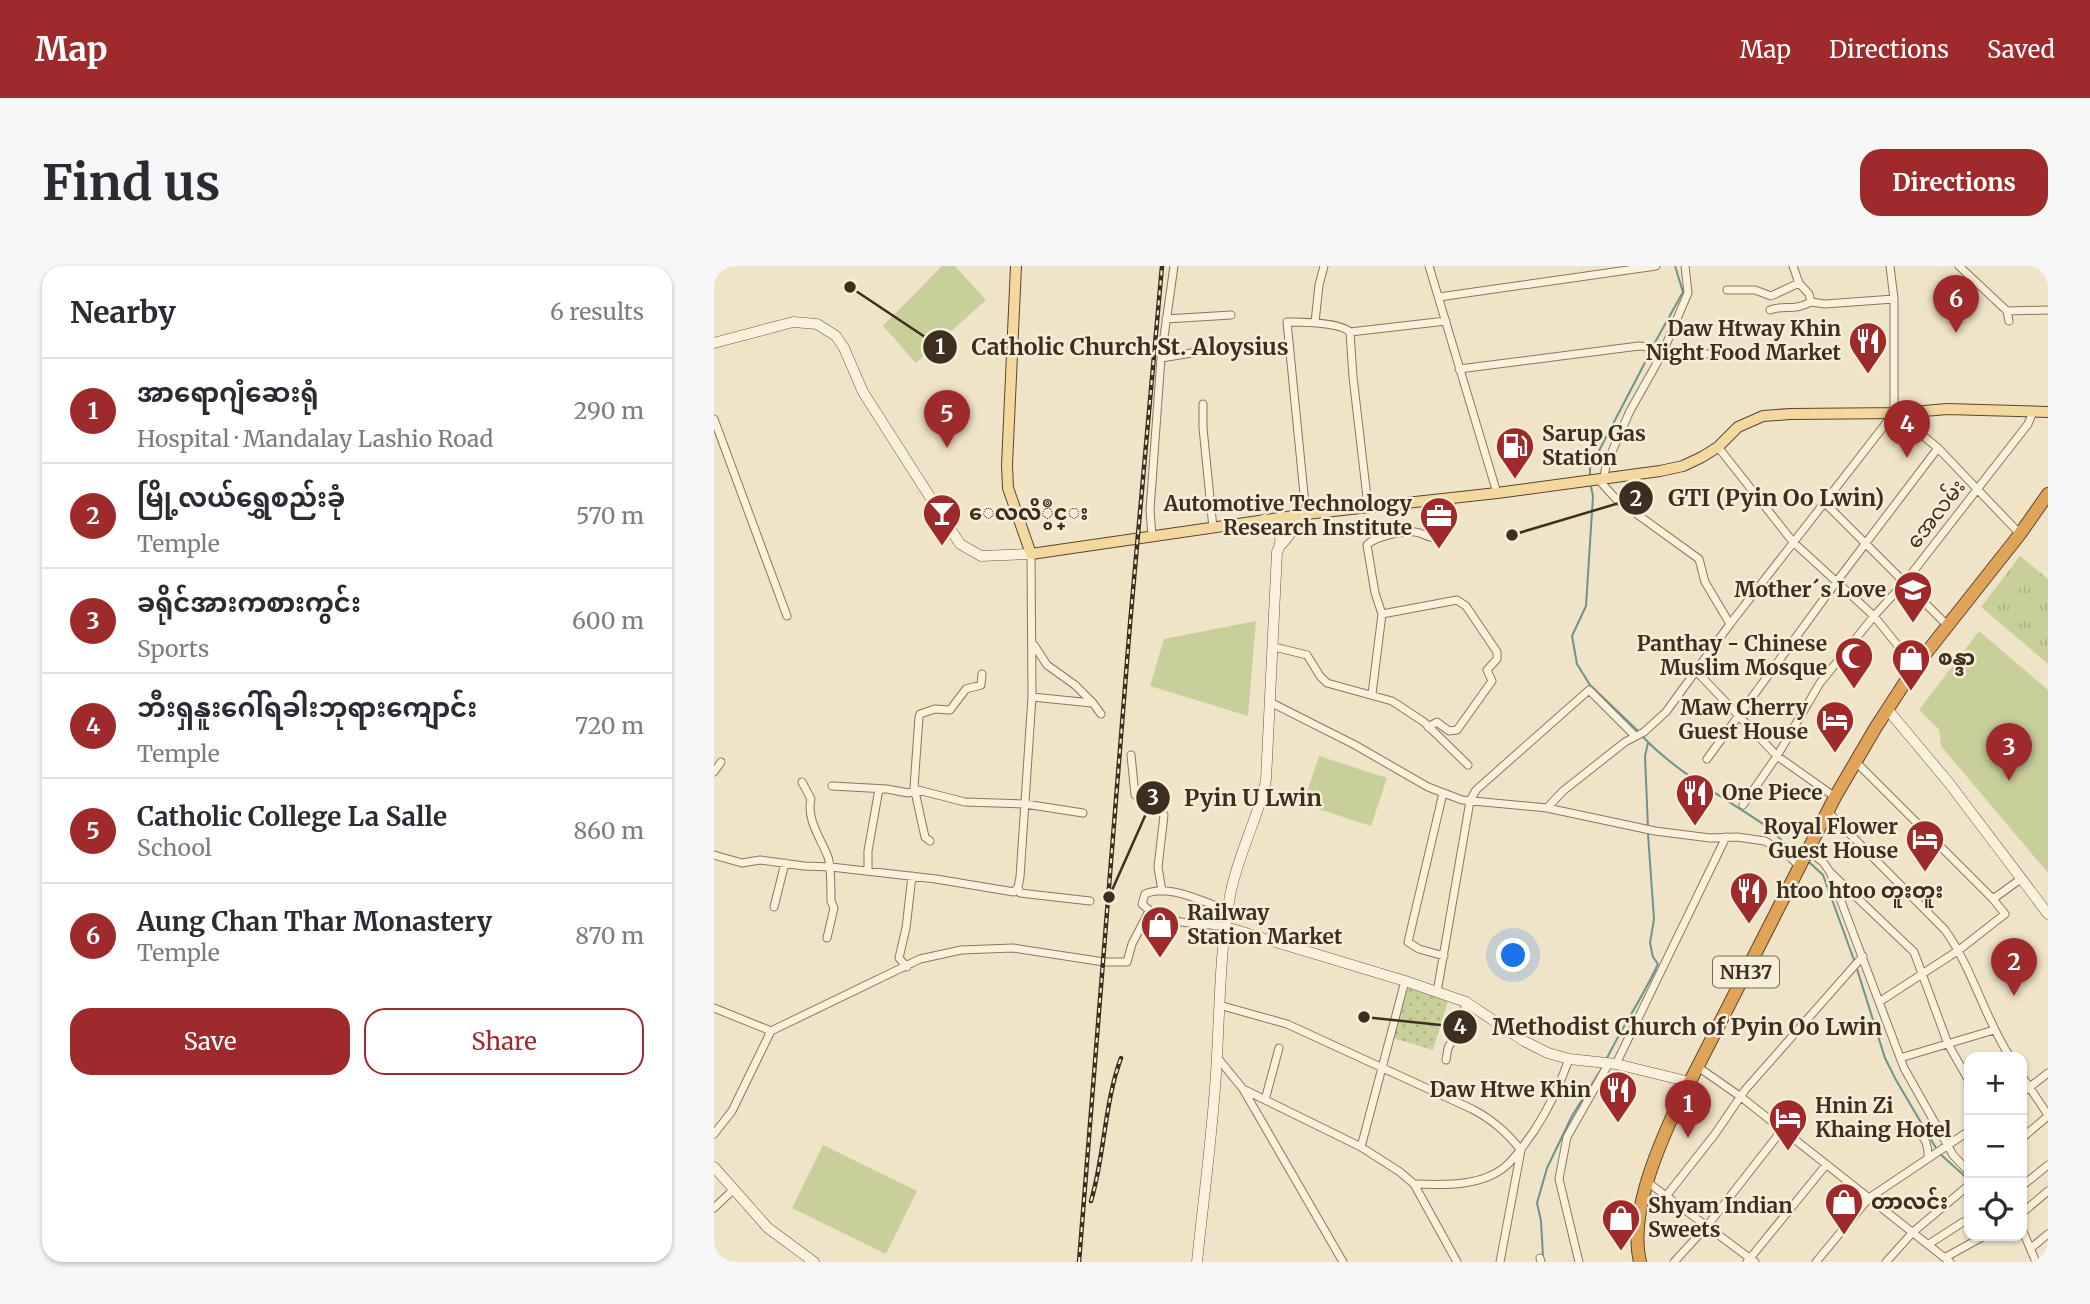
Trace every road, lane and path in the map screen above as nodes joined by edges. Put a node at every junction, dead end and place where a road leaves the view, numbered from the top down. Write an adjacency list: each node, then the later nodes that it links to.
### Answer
1 (1016, 266): 52 (main road)
2 (1174, 266): 19 (street)
3 (1324, 266): 22 (street)
4 (1429, 266): 12 (street)
5 (1656, 266): 12 (street)
6 (1685, 266): 26 (street)
7 (1793, 266): 10 (street)
8 (1891, 266): 13 (street)
9 (1959, 266): 17 (street)
10 (1799, 283): 11 (street); 14 (street)
11 (1727, 290)
12 (1439, 297): 20 (street)
13 (1894, 299): 14 (street); 33 (street)
14 (1811, 302): 15 (street)
15 (1770, 310)
16 (2048, 310): 17 (street)
17 (2007, 311): 21 (street)
18 (1231, 315): 19 (street)
19 (1166, 319): 28 (street)
20 (1446, 321): 23 (street); 29 (street)
21 (2009, 321)
22 (1315, 322): 23 (street); 44 (street)
23 (1350, 332): 43 (street)
24 (714, 343): 52 (street)
25 (1235, 346): 28 (street)
26 (1656, 351): 27 (street); 29 (street); 37 (street)
27 (1724, 354)
28 (1161, 358): 48 (street)
29 (1459, 369): 39 (street)
30 (1203, 404): 46 (street)
31 (2033, 412): 32 (main road); 33 (main road); 38 (street, အေလမ်း)
32 (2048, 412)
33 (1894, 413): 35 (main road); 36 (street); 42 (street)
34 (714, 418): 56 (street)
35 (1718, 447): 37 (main road); 49 (street)
36 (1938, 448): 38 (street); 51 (street)
37 (1596, 479): 39 (main road); 58 (street)
38 (1978, 489): 47 (street); 54 (street, အေလမ်း)
39 (1497, 493): 41 (main road)
40 (2048, 494): 47 (highway, NH37)
41 (1450, 498): 43 (main road); 55 (street)
42 (1824, 502): 49 (street); 51 (street)
43 (1368, 506): 44 (main road)
44 (1306, 514): 45 (main road); 50 (street)
45 (1265, 519): 46 (main road); 50 (street)
46 (1213, 528): 48 (main road)
47 (2020, 534): 59 (highway, NH37)
48 (1152, 536): 52 (main road)
49 (1793, 542): 53 (street); 58 (street)
50 (1282, 544): 61 (street)
51 (1865, 544): 53 (street); 54 (street)
52 (1031, 554): 60 (street)
53 (1836, 581): 57 (street); 71 (street)
54 (1905, 582): 57 (street, အေလမ်း); 59 (street)
55 (1382, 614): 65 (street); 72 (street)
56 (787, 616)
57 (1874, 616): 62 (street); 75 (street, အေလမ်း)
58 (1730, 624): 63 (street)
59 (1947, 625): 62 (highway, NH37)
60 (1033, 645): 66 (street); 68 (street)
61 (1274, 647): 65 (street); 67 (street)
62 (1915, 667): 69 (highway, NH37)
63 (1697, 672): 71 (street); 73 (street)
64 (982, 674): 84 (street)
65 (1372, 694): 72 (street)
66 (1032, 697): 68 (street); 88 (street)
67 (1270, 702): 85 (street); 108 (street)
68 (1093, 703): 70 (street)
69 (1888, 710): 78 (highway, NH37); 102 (street)
70 (1101, 714)
71 (1738, 717): 75 (street); 76 (street)
72 (1428, 727): 79 (street)
73 (1639, 734): 87 (street); 90 (street)
74 (1131, 755): 104 (street)
75 (1777, 756): 86 (street); 89 (street, အေလမ်း)
76 (1707, 759)
77 (721, 762): 80 (street)
78 (1856, 762): 86 (highway, NH37); 105 (street)
79 (1468, 765)
80 (714, 772)
81 (802, 782): 98 (street)
82 (832, 786): 83 (street)
83 (879, 789): 84 (street); 99 (street)
84 (914, 793): 88 (street); 94 (street)
85 (1443, 793): 87 (street); 114 (street)
86 (1835, 797): 91 (highway, NH37)
87 (1470, 801): 90 (street); 114 (street)
88 (1025, 804): 92 (street); 103 (street)
89 (1742, 805)
90 (1547, 808): 93 (street)
91 (1828, 812): 96 (highway, NH37); 113 (street)
92 (1083, 813)
93 (1726, 837): 96 (street); 133 (street)
94 (930, 841)
95 (714, 855): 97 (street)
96 (1804, 859): 100 (street); 135 (highway, NH37)
97 (785, 863): 98 (street); 107 (street)
98 (829, 867): 99 (street); 112 (street)
99 (869, 871): 101 (street)
100 (1830, 872): 115 (street); 117 (street)
101 (912, 876): 103 (street); 116 (street)
102 (2022, 878): 105 (street); 110 (street)
103 (1018, 887): 106 (street)
104 (1162, 891): 108 (street); 109 (street)
105 (1993, 899): 113 (street)
106 (1090, 901)
107 (774, 907)
108 (1228, 909): 111 (street)
109 (1149, 911): 111 (street); 116 (street)
110 (2048, 914)
111 (1226, 927): 118 (street); 122 (street)
112 (827, 938)
113 (1959, 950): 117 (street); 124 (street)
114 (1444, 956): 119 (street)
115 (1861, 959): 121 (street); 142 (street)
116 (907, 967): 125 (street)
117 (1922, 974): 121 (street); 126 (street)
118 (1405, 981): 119 (street); 134 (street)
119 (1437, 992): 120 (street)
120 (1466, 1002): 131 (street); 132 (street)
121 (1879, 1002): 130 (street)
122 (1219, 1005): 129 (street); 134 (street)
123 (714, 1008): 125 (street)
124 (1994, 1030): 126 (street); 128 (street)
125 (771, 1031): 147 (street)
126 (1948, 1044): 130 (street); 136 (street)
127 (1279, 1048): 143 (street)
128 (2007, 1052)
129 (1217, 1058): 141 (street); 179 (street)
130 (1900, 1058): 151 (street)
131 (1569, 1059): 133 (street); 152 (street)
132 (1446, 1060)
133 (1608, 1063): 138 (street); 183 (street)
134 (1382, 1066): 150 (street); 152 (street)
135 (1698, 1067): 138 (highway, NH37); 142 (street)
136 (1964, 1072)
137 (2048, 1073): 140 (street)
138 (1690, 1082): 158 (highway, NH37)
139 (2027, 1085): 140 (street)
140 (2029, 1088): 144 (street)
141 (1242, 1089): 143 (street); 180 (street)
142 (1741, 1097): 146 (street); 164 (street)
143 (1265, 1100): 150 (street)
144 (2048, 1115): 149 (street)
145 (1900, 1128): 153 (street)
146 (1782, 1130): 154 (street); 169 (street)
147 (714, 1134)
148 (1964, 1134): 151 (street)
149 (2027, 1134)
150 (1361, 1147): 160 (street)
151 (1945, 1147): 153 (street); 157 (street)
152 (1521, 1150): 160 (street); 182 (street)
153 (1931, 1156): 165 (street)
154 (1826, 1165): 165 (street); 177 (street)
155 (2048, 1165): 159 (street)
156 (714, 1167): 162 (street)
157 (1964, 1167)
158 (1646, 1181): 164 (street); 184 (highway, NH37)
159 (2027, 1182)
160 (1414, 1184): 181 (street)
161 (1964, 1189): 170 (street)
162 (733, 1190): 166 (street); 178 (street)
163 (2048, 1191): 167 (street)
164 (1667, 1195): 169 (street)
165 (1869, 1198): 170 (street); 186 (street)
166 (714, 1208)
167 (2027, 1209)
168 (1963, 1222): 174 (street)
169 (1707, 1226): 177 (street); 185 (street)
170 (1913, 1232): 174 (street); 187 (street)
171 (2048, 1234): 175 (street)
172 (2027, 1239): 175 (street)
173 (1976, 1241): 176 (street)
174 (1929, 1244): 176 (street)
175 (2031, 1248): 188 (street)
176 (1948, 1260)
177 (1751, 1261)
178 (814, 1262)
179 (1197, 1262)
180 (1343, 1262)
181 (1457, 1262)
182 (1500, 1262)
183 (1579, 1262)
184 (1640, 1262)
185 (1674, 1262)
186 (1816, 1262)
187 (1886, 1262)
188 (2036, 1262)

